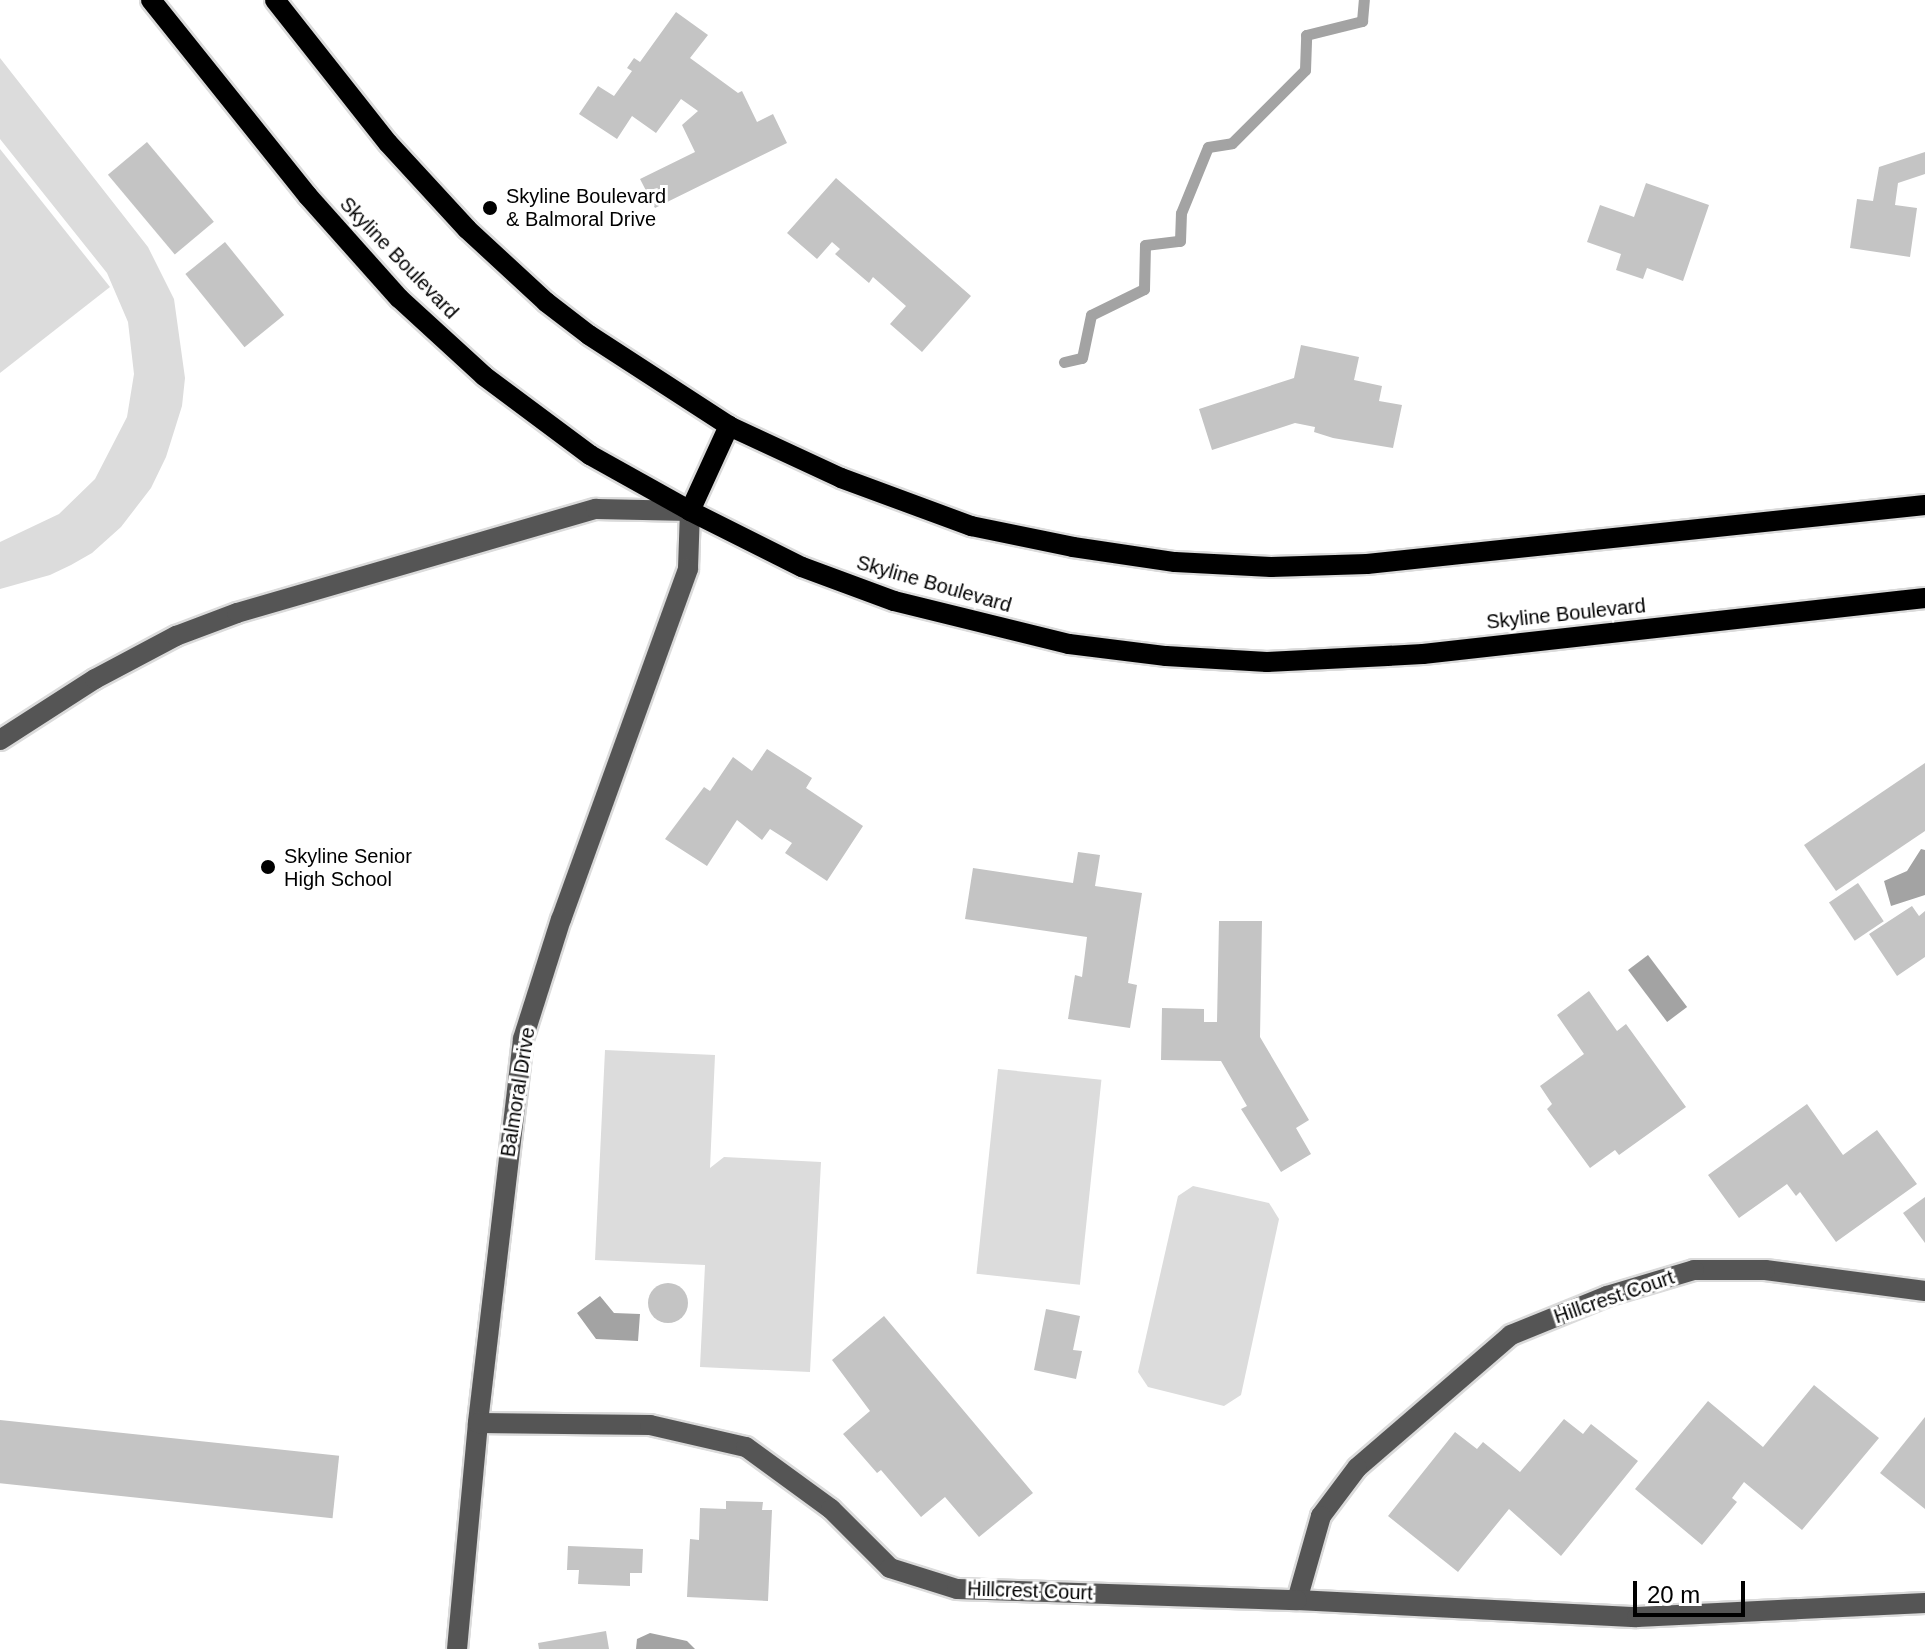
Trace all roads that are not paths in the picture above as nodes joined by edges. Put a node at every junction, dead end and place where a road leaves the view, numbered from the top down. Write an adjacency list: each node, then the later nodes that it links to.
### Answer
1 (151, 0): 5 (main road, Skyline Boulevard)
2 (275, 0): 3 (main road)
3 (729, 426): 4 (main road); 5 (main road)
4 (1925, 505)
5 (690, 511): 6 (main road, Skyline Boulevard); 7 (street); 9 (street, Balmoral Drive)
6 (1925, 598)
7 (0, 740)
8 (1925, 1291): 10 (street, Hillcrest Court)
9 (478, 1423): 10 (street, Hillcrest Court); 12 (street, Balmoral Drive)
10 (1297, 1600): 11 (street, Hillcrest Court)
11 (1925, 1603)
12 (457, 1649)

